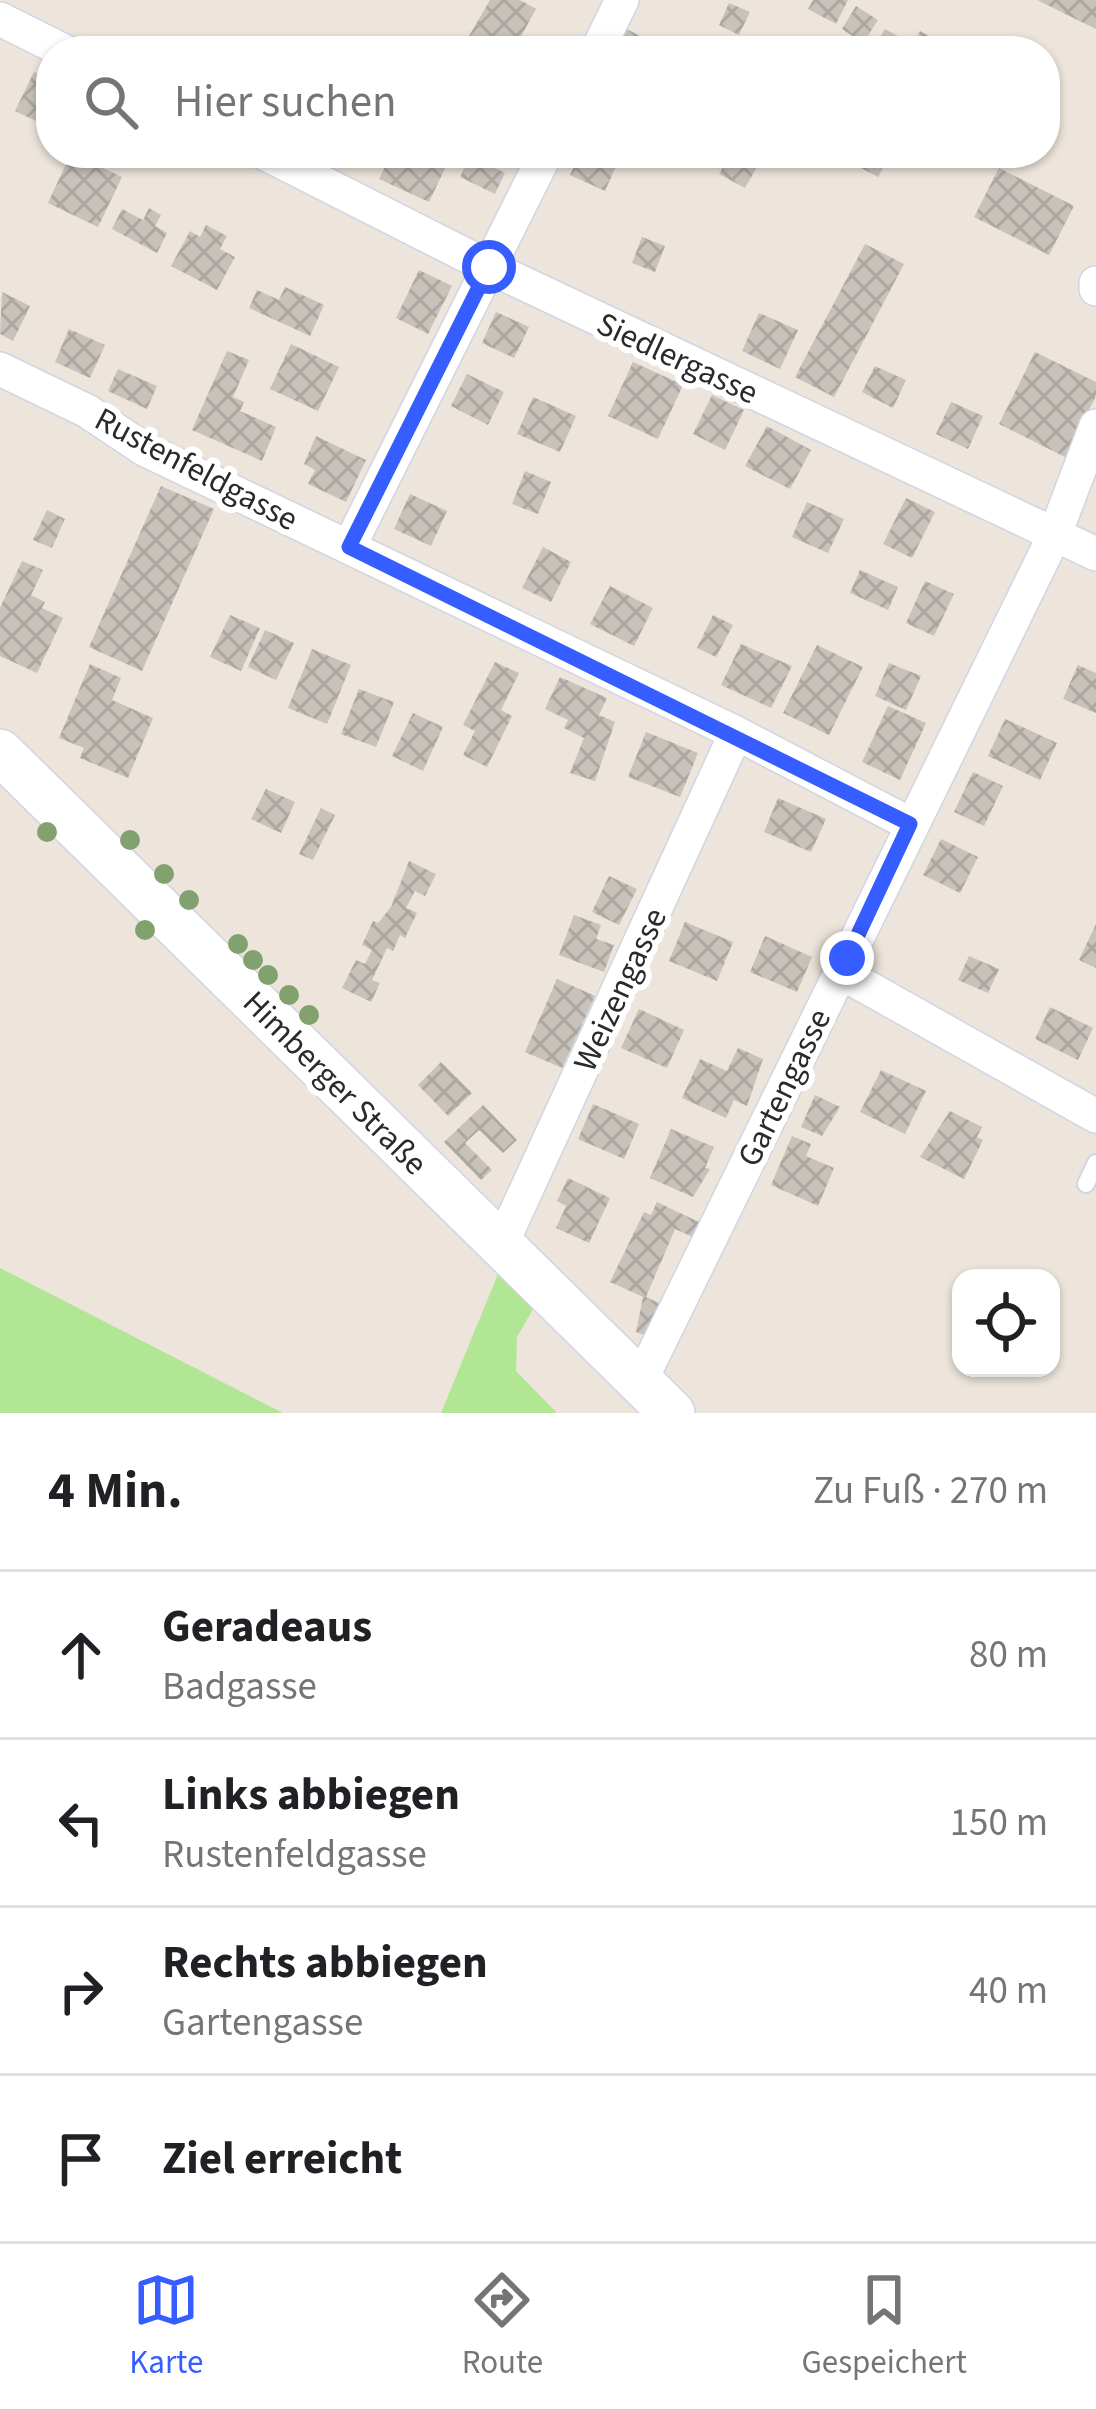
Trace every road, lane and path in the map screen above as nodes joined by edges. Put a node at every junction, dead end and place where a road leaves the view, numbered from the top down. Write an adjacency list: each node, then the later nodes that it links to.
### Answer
1 (622, 0): 3 (street)
2 (0, 19): 4 (street)
3 (604, 36)
4 (36, 37)
5 (294, 168): 7 (street, Siedlergasse)
6 (538, 168): 7 (street)
7 (489, 267): 10 (street, Siedlergasse); 11 (street)
8 (0, 369): 11 (street, Rustenfeldgasse)
9 (1096, 426): 10 (street, Gartengasse)
10 (1055, 534): 12 (street, Siedlergasse); 15 (street, Gartengasse)
11 (349, 547): 13 (street, Rustenfeldgasse)
12 (1096, 554)
13 (736, 733): 15 (street, Rustenfeldgasse); 20 (street, Weizengasse)
14 (0, 752): 20 (street, Himberger Straße)
15 (910, 824): 16 (street, Gartengasse)
16 (840, 972): 17 (street); 21 (street, Gartengasse)
17 (1093, 1107)
18 (1096, 1163): 19 (lane)
19 (1086, 1184)
20 (501, 1245): 21 (street, Himberger Straße)
21 (656, 1398)

